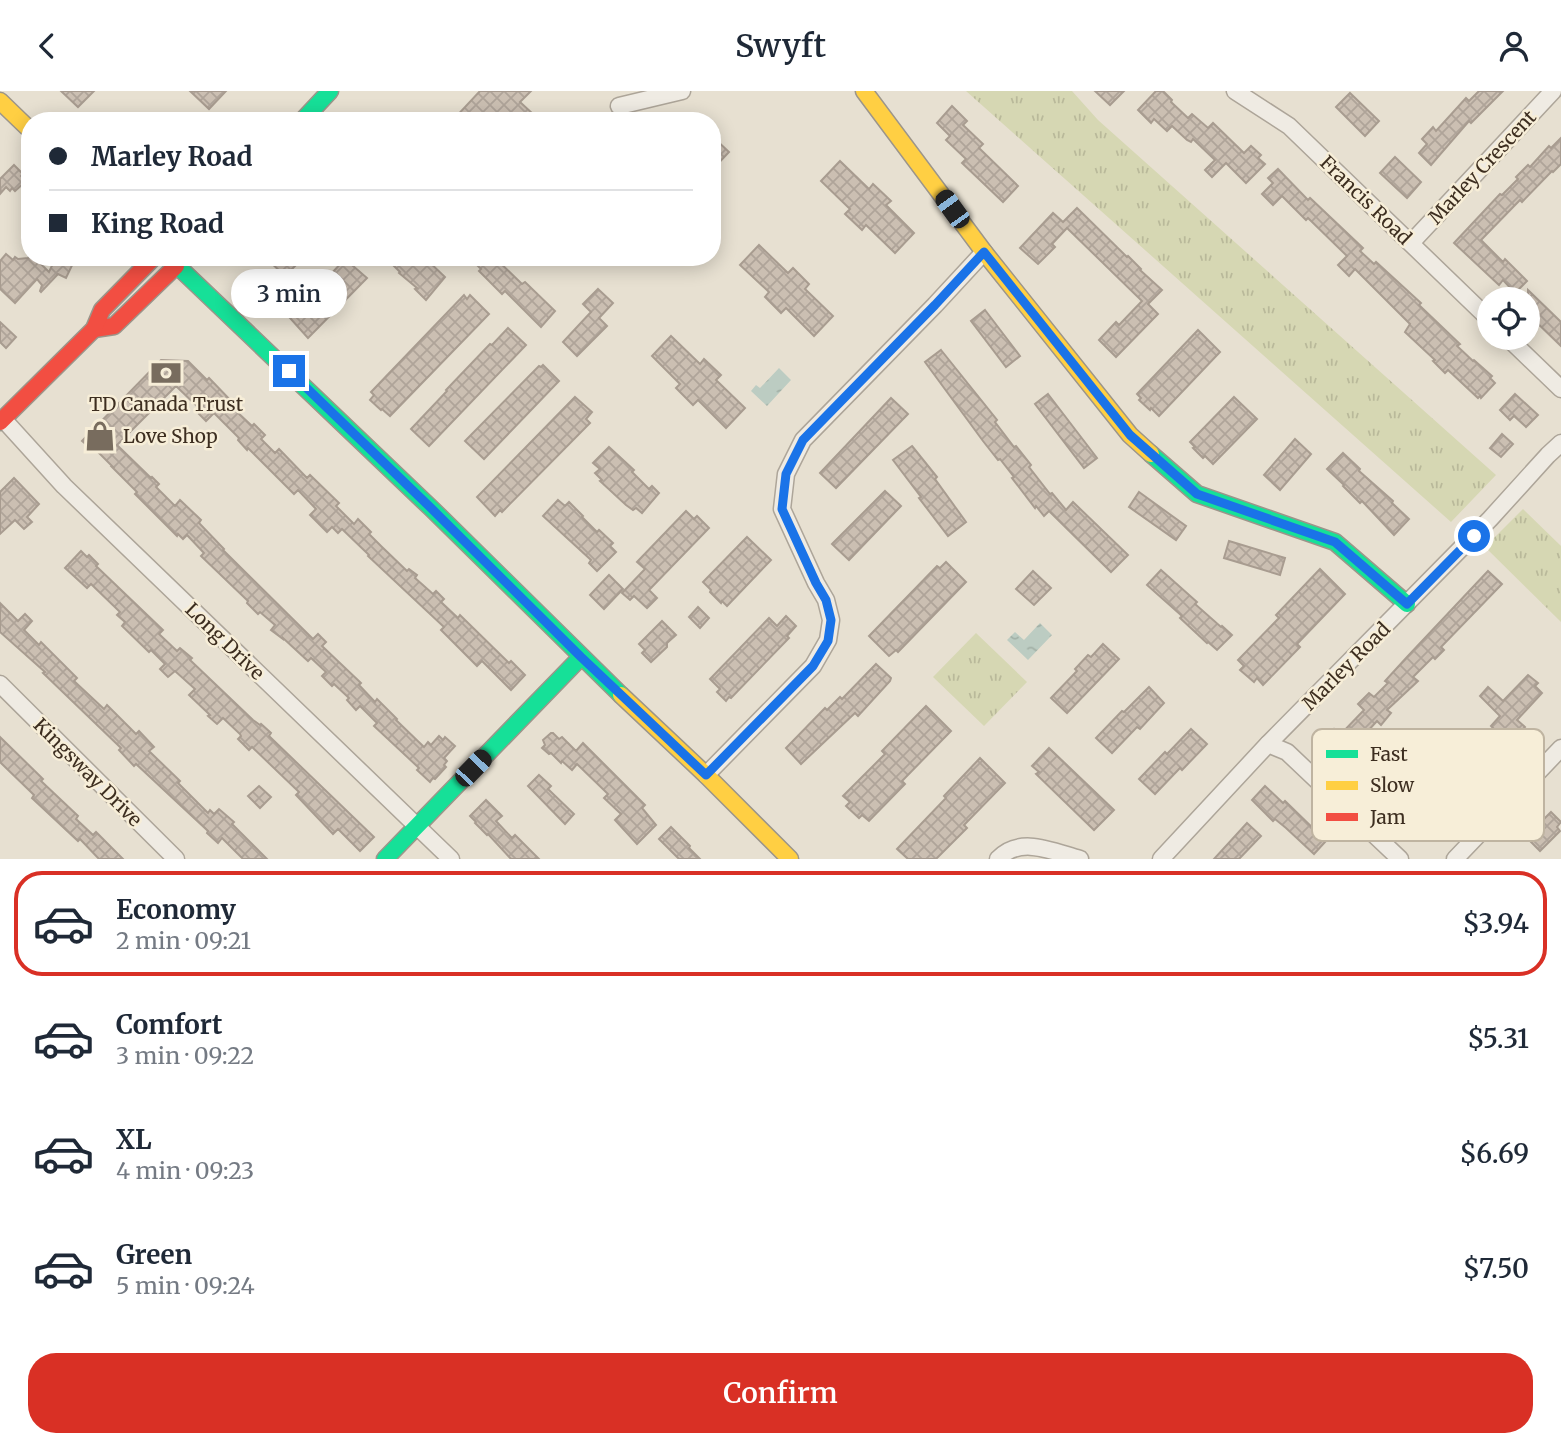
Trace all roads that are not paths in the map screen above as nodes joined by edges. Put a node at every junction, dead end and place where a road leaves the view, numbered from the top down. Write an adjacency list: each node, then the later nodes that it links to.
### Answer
1 (330, 91): 8 (main road)
2 (682, 91): 7 (street)
3 (1235, 91): 10 (street, Francis Road)
4 (1553, 91): 10 (street, Marley Crescent)
5 (872, 94): 11 (main road)
6 (0, 101): 9 (main road)
7 (619, 107)
8 (311, 112)
9 (21, 121)
10 (1411, 243): 15 (street, Francis Road)
11 (984, 252): 21 (main road); 27 (street)
12 (145, 266): 16 (main road)
13 (170, 266): 16 (main road)
14 (182, 266): 22 (main road)
15 (1477, 307)
16 (94, 329): 19 (main road)
17 (1520, 350): 18 (street)
18 (1561, 389)
19 (2, 420): 29 (street, Long Drive)
20 (1561, 443): 21 (street, Marley Road)
21 (1407, 604): 24 (street, Marley Road)
22 (581, 657): 27 (main road); 29 (main road)
23 (0, 684): 32 (street, Kingsway Drive)
24 (1268, 744): 28 (street); 38 (street, Marley Road)
25 (1561, 748): 26 (street)
26 (1544, 766)
27 (706, 775): 35 (main road)
28 (1312, 776)
29 (418, 825): 33 (main road); 34 (street, Long Drive)
30 (1381, 841): 39 (street)
31 (1472, 841): 40 (street)
32 (176, 859)
33 (385, 859)
34 (451, 859)
35 (790, 859)
36 (998, 859): 37 (street)
37 (1080, 859)
38 (1161, 859)
39 (1400, 859)
40 (1455, 859)

